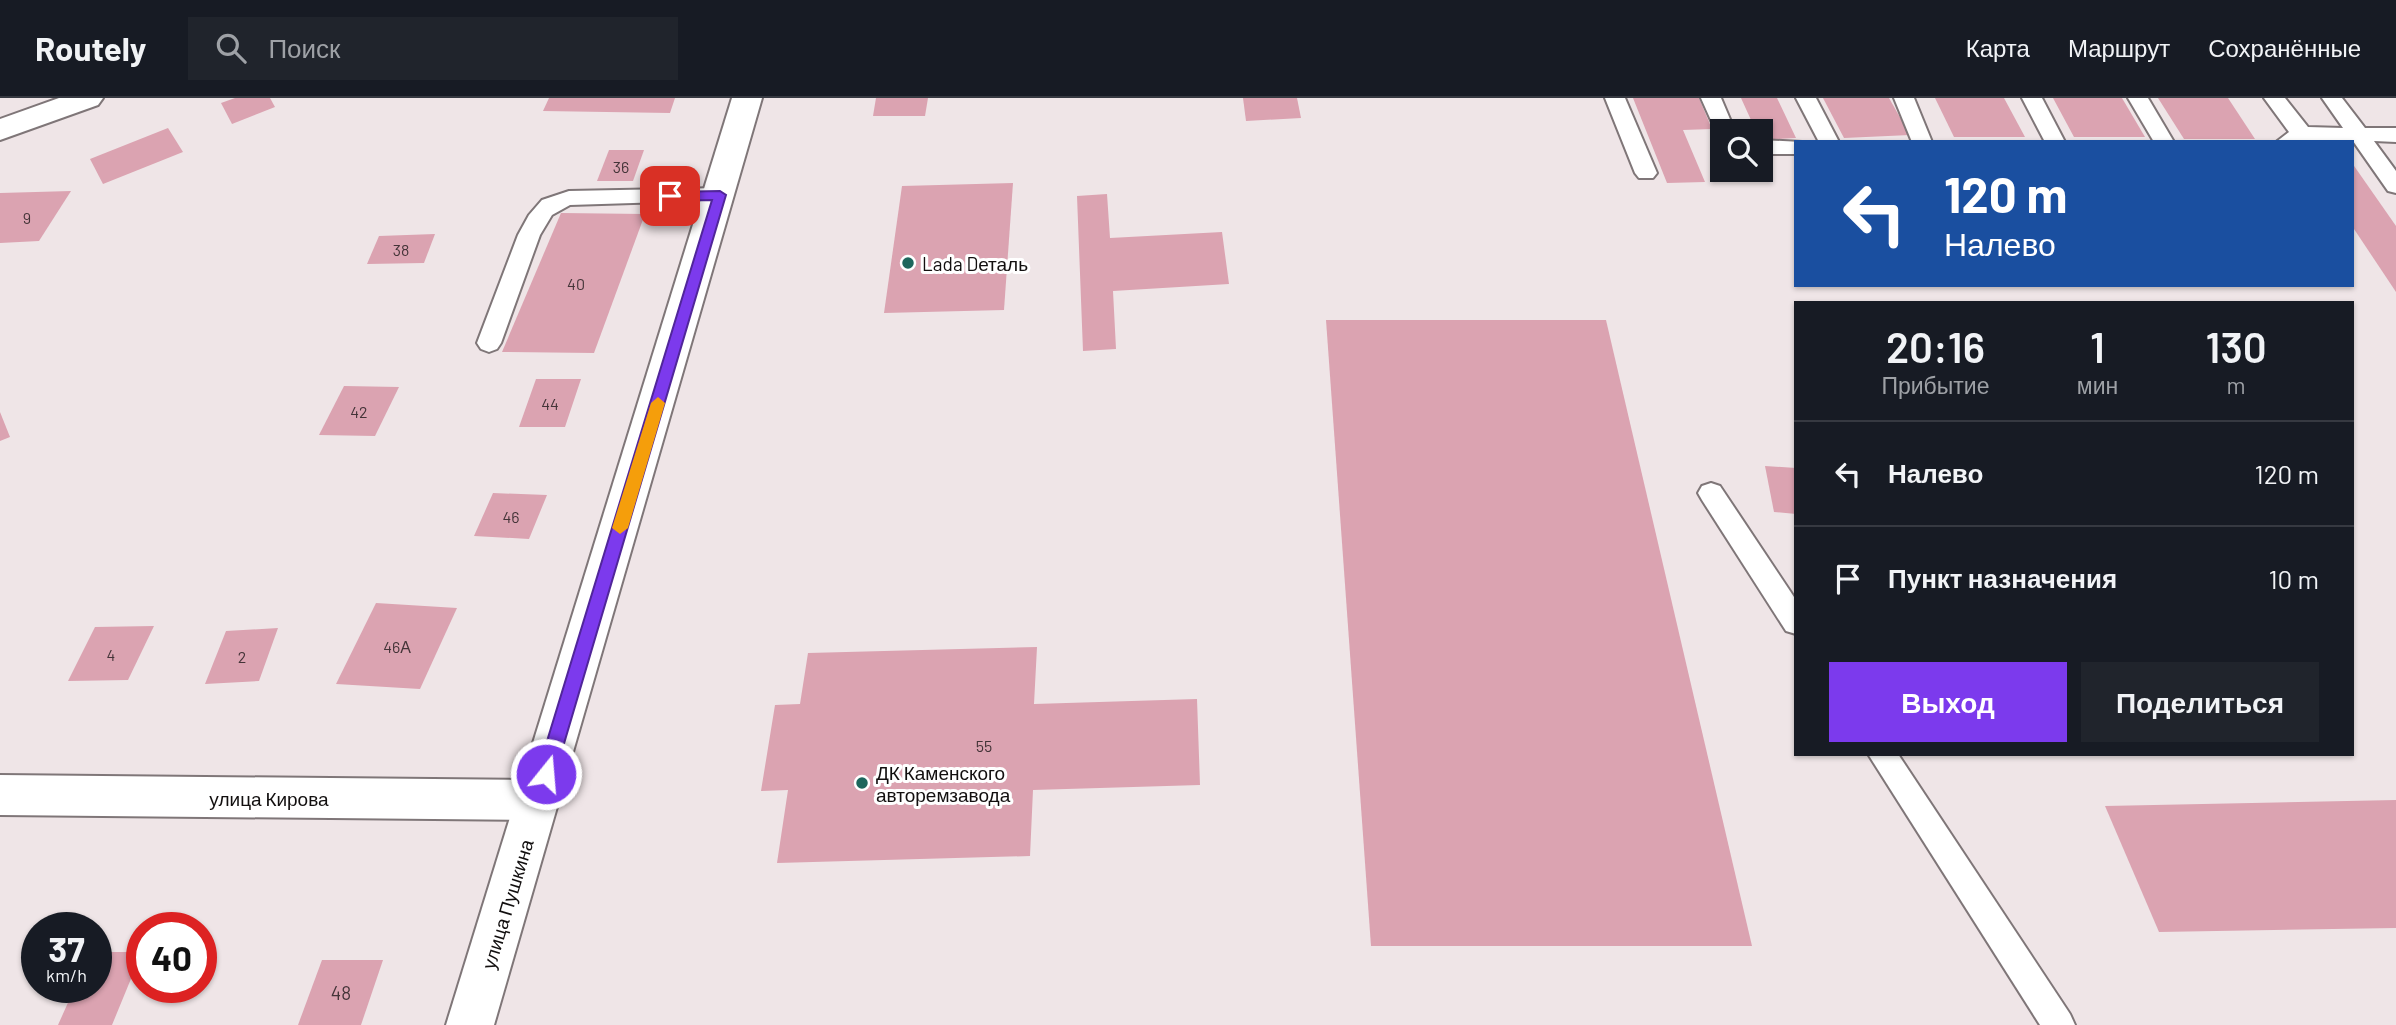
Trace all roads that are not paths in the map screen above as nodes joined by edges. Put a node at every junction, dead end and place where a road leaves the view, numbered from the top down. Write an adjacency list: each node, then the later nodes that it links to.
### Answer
1 (88, 98): 12 (street)
2 (747, 98): 24 (street, улица Пушкина)
3 (1615, 98): 22 (lane)
4 (1711, 98): 11 (lane)
5 (1806, 98): 16 (lane)
6 (1904, 98): 17 (lane)
7 (2032, 98): 18 (lane)
8 (2138, 98): 19 (lane)
9 (2274, 98): 15 (lane)
10 (2332, 98): 13 (lane)
11 (1719, 119)
12 (0, 130)
13 (2357, 135): 14 (lane); 15 (lane); 23 (lane)
14 (2396, 135)
15 (2294, 138)
16 (1828, 140)
17 (1921, 140)
18 (2054, 140)
19 (2163, 140)
20 (1773, 147): 21 (lane)
21 (1794, 147)
22 (1646, 173)
23 (2396, 186)
24 (720, 195): 25 (lane); 30 (street, улица Пушкина)
25 (489, 342)
26 (1711, 493): 27 (lane)
27 (1794, 620)
28 (1883, 756): 32 (lane)
29 (0, 795): 30 (street, улица Кирова)
30 (538, 800): 31 (street, улица Пушкина)
31 (470, 1025)
32 (2059, 1025)

